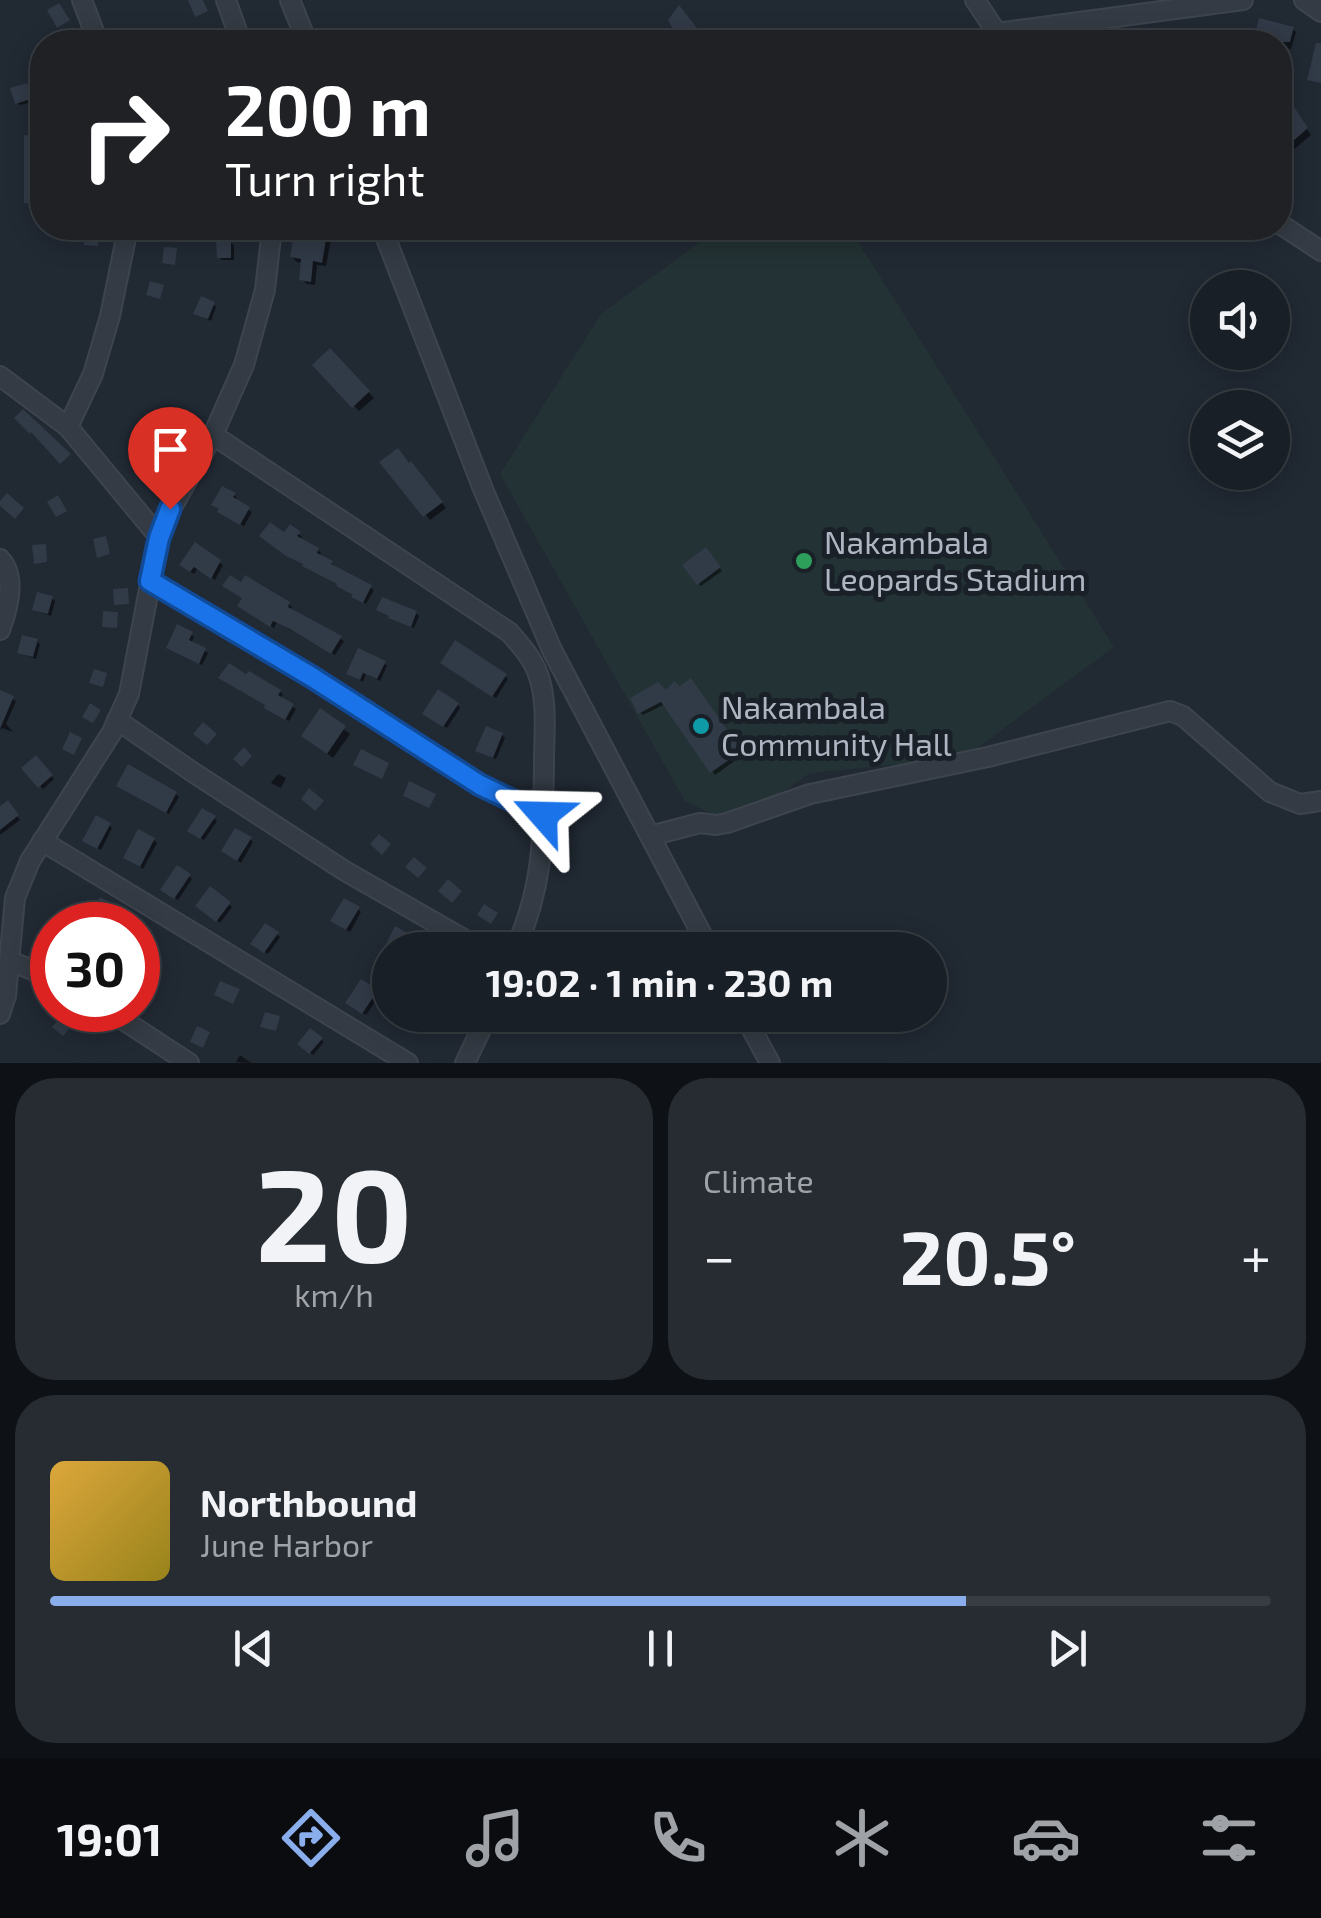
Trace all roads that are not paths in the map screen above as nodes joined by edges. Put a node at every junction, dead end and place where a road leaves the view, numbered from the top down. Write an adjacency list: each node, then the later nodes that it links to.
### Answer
1 (82, 0): 8 (street)
2 (226, 0): 9 (street)
3 (290, 0): 10 (street)
4 (976, 0): 11 (street)
5 (1243, 0): 12 (street)
6 (1304, 0): 7 (street)
7 (1321, 12)
8 (93, 30)
9 (237, 30)
10 (302, 30)
11 (997, 30)
12 (1054, 30)
13 (1292, 232): 17 (street)
14 (126, 240): 19 (street)
15 (271, 240): 20 (street)
16 (387, 240): 25 (street)
17 (1321, 251)
18 (0, 376): 19 (street)
19 (68, 427): 21 (street)
20 (214, 435): 21 (street); 26 (street)
21 (159, 538): 23 (street)
22 (0, 559): 24 (street)
23 (150, 581): 27 (street); 29 (street)
24 (0, 630)
25 (552, 650): 26 (street); 30 (street)
26 (532, 658): 29 (street)
27 (117, 720): 31 (street); 32 (street)
28 (1321, 802): 30 (street)
29 (543, 815): 33 (street)
30 (650, 836): 34 (street)
31 (42, 841): 35 (street); 42 (street)
32 (452, 932)
33 (523, 932)
34 (701, 932)
35 (10, 961): 36 (street); 37 (street)
36 (30, 969)
37 (0, 1014)
38 (142, 1032): 41 (street)
39 (480, 1032): 43 (street)
40 (753, 1032): 44 (street)
41 (189, 1063)
42 (408, 1063)
43 (465, 1063)
44 (770, 1063)

